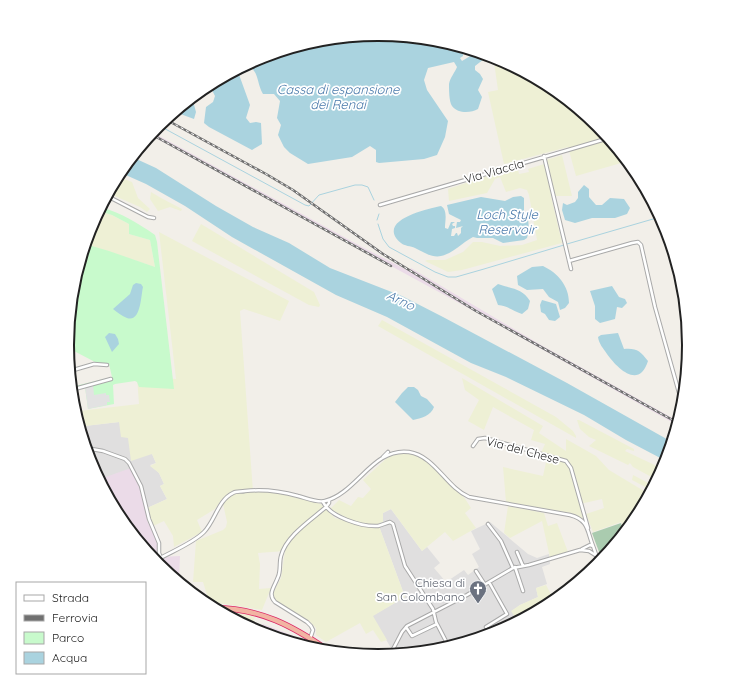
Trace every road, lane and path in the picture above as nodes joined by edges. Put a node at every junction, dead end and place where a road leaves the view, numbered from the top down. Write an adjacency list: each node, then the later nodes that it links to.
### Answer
1 (602, 140): 2 (street, Via Viaccia)
2 (544, 156): 4 (street, Via Viaccia); 6 (street)
3 (112, 199): 5 (street)
4 (380, 205)
5 (154, 218)
6 (569, 261): 7 (street); 12 (street)
7 (571, 269)
8 (107, 365): 9 (street)
9 (75, 369)
10 (111, 379): 11 (street)
11 (78, 388)
12 (678, 390)
13 (473, 446): 21 (street, Via del Chese)
14 (92, 449): 30 (street)
15 (388, 452): 16 (street)
16 (382, 458): 17 (street); 21 (street)
17 (340, 494): 18 (street); 20 (street)
18 (329, 500): 19 (street); 20 (street)
19 (323, 501): 20 (street); 30 (street)
20 (327, 506): 39 (street); 43 (street)
21 (585, 522): 23 (street)
22 (488, 524): 32 (street)
23 (591, 542): 24 (street); 25 (street)
24 (588, 546): 25 (street); 26 (street); 27 (street)
25 (593, 547): 27 (street); 29 (street)
26 (580, 550): 27 (street); 31 (street)
27 (589, 551): 29 (street)
28 (517, 552): 31 (street)
29 (597, 556)
30 (161, 558)
31 (523, 566): 32 (street)
32 (514, 568): 34 (street); 36 (street)
33 (476, 571): 35 (street)
34 (489, 582): 35 (street); 42 (street)
35 (485, 585): 39 (street)
36 (523, 591)
37 (229, 609): 46 (highway)
38 (234, 612): 44 (highway)
39 (434, 612): 40 (street); 41 (street)
40 (437, 624): 41 (street); 45 (street)
41 (406, 627): 47 (street)
42 (486, 628)
43 (311, 636)
44 (310, 641)
45 (446, 641)
46 (316, 642)
47 (394, 648)

